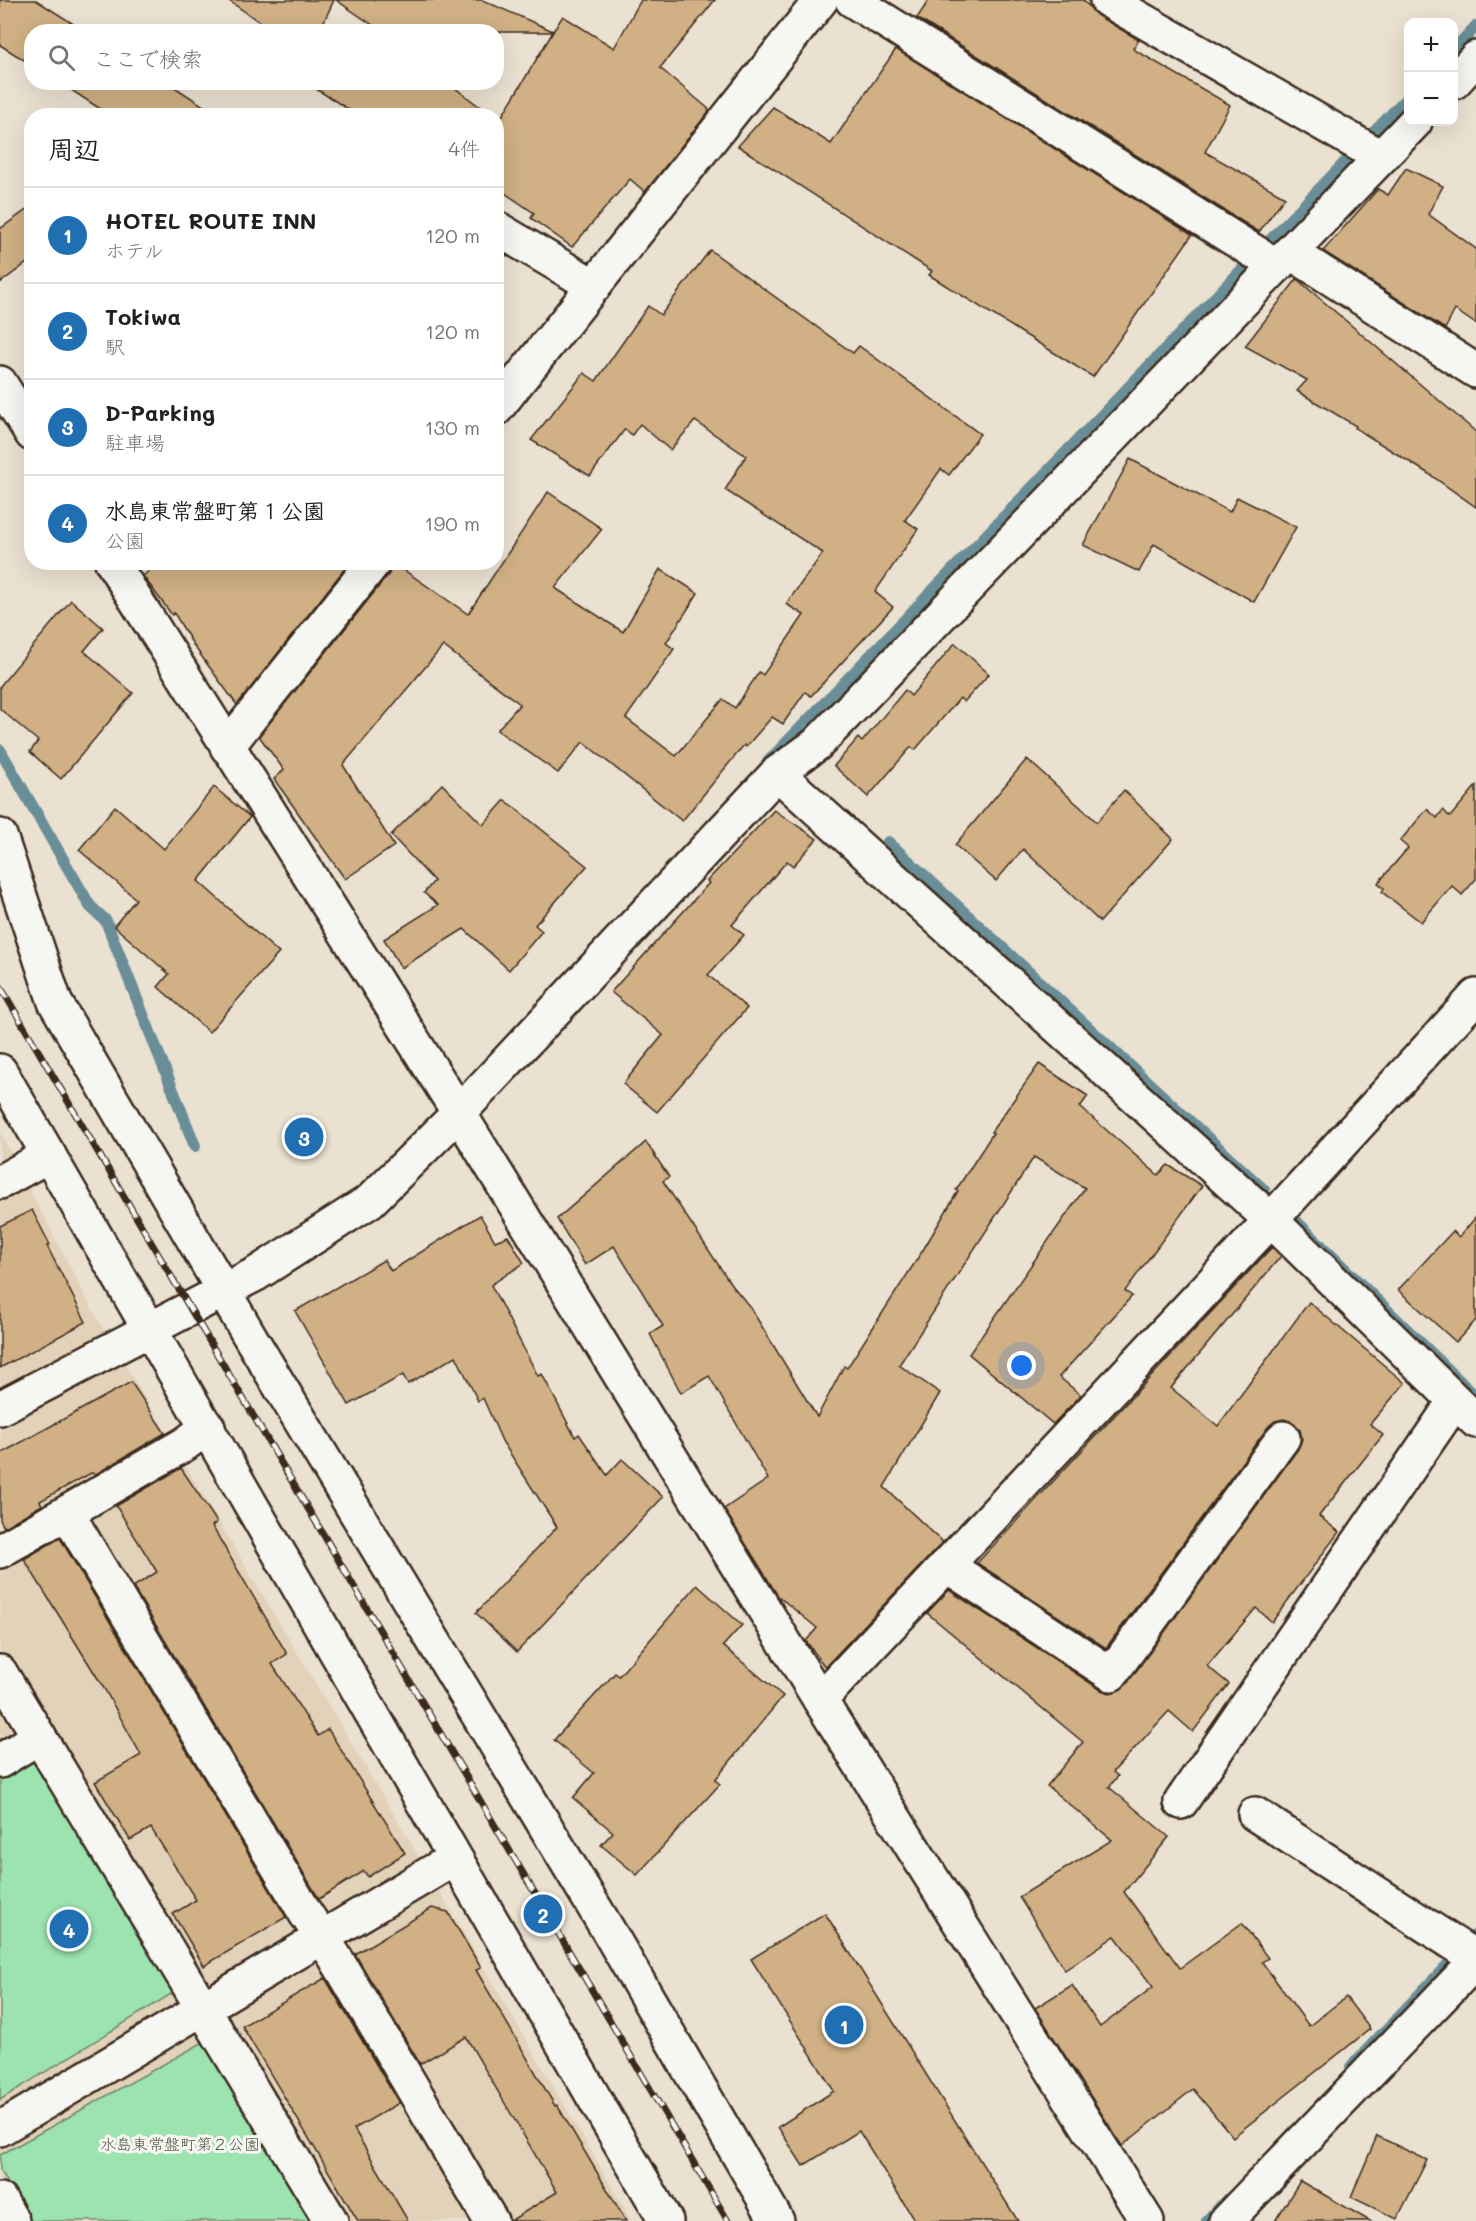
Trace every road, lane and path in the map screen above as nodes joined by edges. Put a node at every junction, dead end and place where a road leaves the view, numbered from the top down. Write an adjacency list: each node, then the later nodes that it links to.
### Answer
1 (821, 0): 10 (street)
2 (852, 0): 9 (street)
3 (1107, 0): 7 (street)
4 (1476, 58): 5 (street)
5 (1458, 78)
6 (1411, 126): 7 (street)
7 (1381, 158): 9 (street)
8 (504, 233): 10 (street)
9 (1283, 259): 11 (street); 18 (street)
10 (594, 286): 13 (street)
11 (1476, 371)
12 (0, 384): 14 (street)
13 (504, 399)
14 (24, 422)
15 (117, 570): 17 (street)
16 (368, 570): 17 (street)
17 (227, 747): 22 (street)
18 (777, 773): 22 (street); 25 (street)
19 (0, 836): 26 (street)
20 (1476, 996): 25 (street)
21 (0, 1071): 23 (street)
22 (459, 1113): 26 (street); 36 (street)
23 (49, 1155): 24 (street); 27 (street)
24 (0, 1182)
25 (1271, 1220): 29 (street); 34 (street)
26 (223, 1291): 27 (street); 51 (street)
27 (152, 1327): 28 (street); 30 (street)
28 (0, 1408)
29 (1466, 1411): 39 (street)
30 (208, 1427): 32 (street); 41 (street)
31 (1283, 1438): 34 (street)
32 (67, 1513): 33 (street); 42 (street)
33 (0, 1551)
34 (946, 1564): 36 (street)
35 (0, 1672): 37 (street)
36 (819, 1700): 52 (street)
37 (39, 1737): 38 (street); 44 (street)
38 (0, 1761)
39 (1181, 1802)
40 (1255, 1814): 43 (street)
41 (454, 1860): 42 (street); 50 (street)
42 (322, 1938): 44 (street); 49 (street)
43 (1470, 1955): 53 (street)
44 (202, 2008): 45 (street); 48 (street)
45 (0, 2129)
46 (0, 2200): 47 (street)
47 (12, 2221)
48 (331, 2221)
49 (491, 2221)
50 (666, 2221)
51 (777, 2221)
52 (1147, 2221)
53 (1226, 2221)

